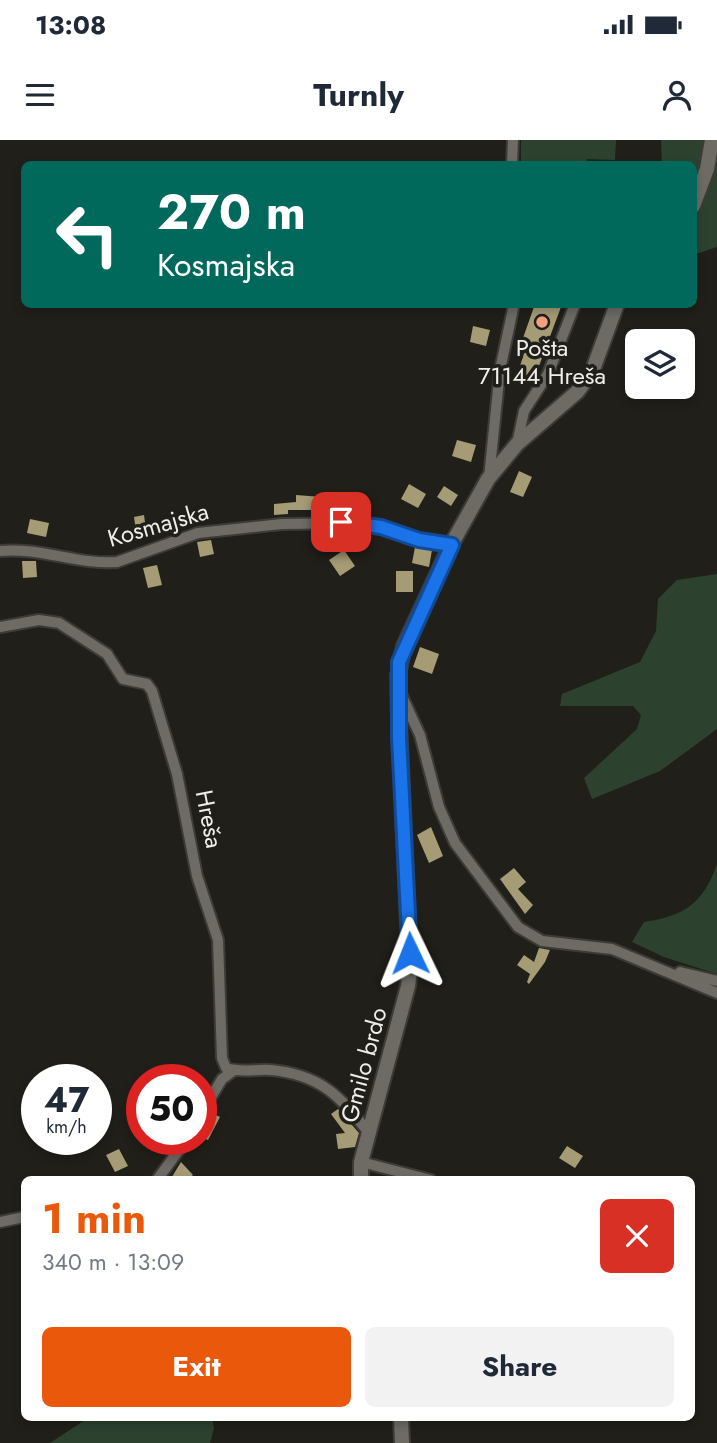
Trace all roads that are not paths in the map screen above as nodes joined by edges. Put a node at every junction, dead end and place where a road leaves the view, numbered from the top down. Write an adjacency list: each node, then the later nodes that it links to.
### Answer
1 (513, 140): 3 (street)
2 (712, 140): 4 (main road)
3 (512, 161)
4 (697, 195)
5 (513, 308): 9 (street)
6 (573, 308): 8 (street)
7 (616, 308): 8 (main road)
8 (517, 444): 9 (main road)
9 (488, 479): 10 (main road, Gmilo brdo)
10 (452, 545): 11 (street, Kosmajska); 13 (main road, Gmilo brdo)
11 (0, 551)
12 (0, 627): 17 (street, Hreša)
13 (398, 688): 14 (street); 19 (main road, Gmilo brdo)
14 (666, 970): 15 (street); 16 (street)
15 (717, 981)
16 (717, 993)
17 (233, 1070): 18 (street); 19 (street)
18 (217, 1087)
19 (369, 1133): 21 (main road, Gmilo brdo)
20 (176, 1155): 22 (street)
21 (361, 1162): 23 (main road, Gmilo brdo); 24 (street)
22 (161, 1176)
23 (361, 1176)
24 (415, 1176)
25 (21, 1218): 26 (street)
26 (0, 1222)
27 (401, 1421): 28 (main road)
28 (402, 1443)

